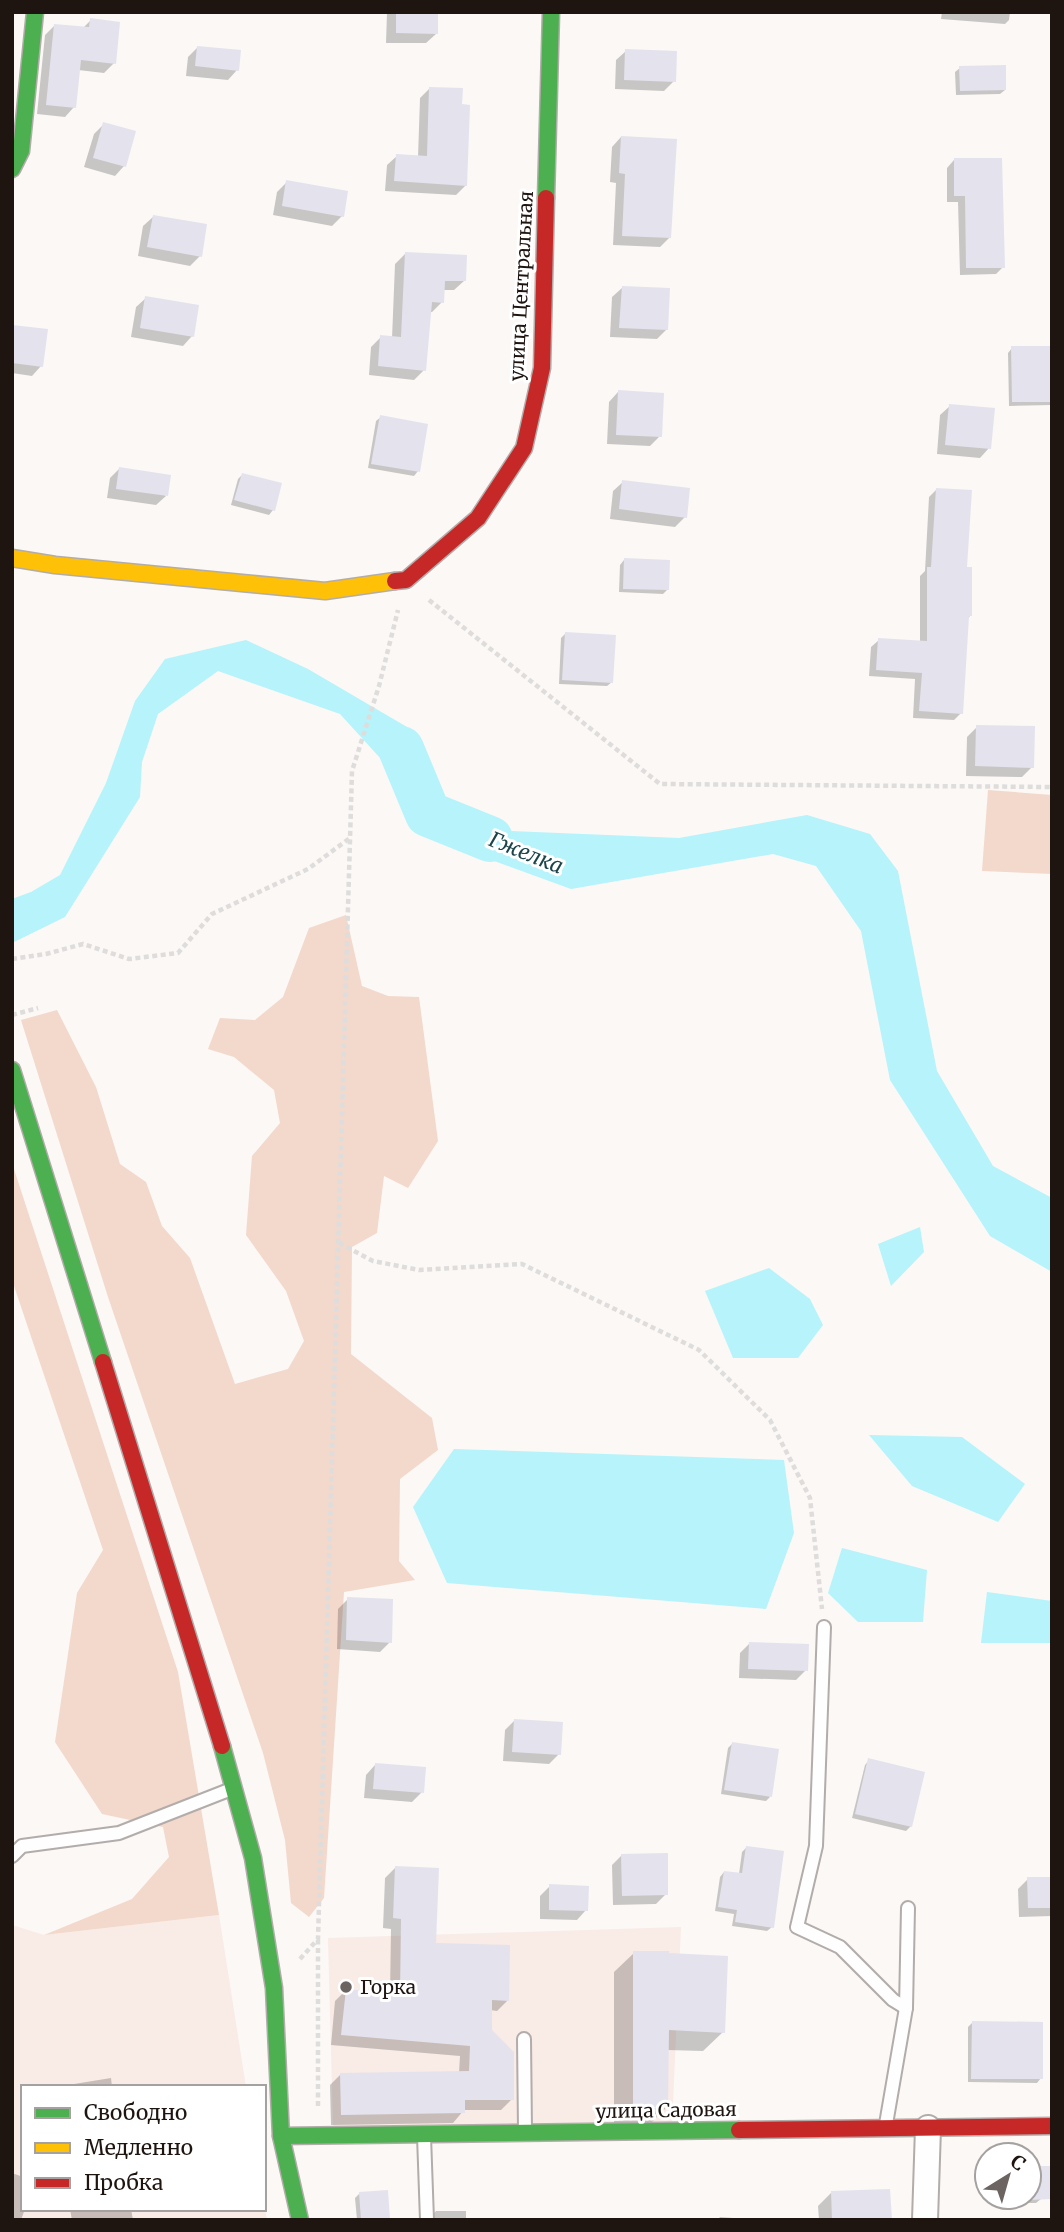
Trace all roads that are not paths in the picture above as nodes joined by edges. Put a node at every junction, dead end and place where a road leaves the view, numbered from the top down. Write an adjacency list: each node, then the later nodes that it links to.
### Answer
1 (35, 12): 3 (street)
2 (551, 12): 4 (street, улица Центральная)
3 (12, 169)
4 (12, 558)
5 (12, 1070): 7 (street)
6 (824, 1627): 10 (lane)
7 (235, 1788): 8 (lane); 17 (street)
8 (12, 1856)
9 (908, 1908): 10 (lane)
10 (906, 2008): 13 (lane)
11 (524, 2039): 15 (lane)
12 (1052, 2126): 14 (street, улица Садовая)
13 (885, 2128): 14 (street, улица Садовая); 15 (street, улица Садовая)
14 (928, 2128): 20 (street)
15 (526, 2133): 16 (street, улица Садовая)
16 (424, 2135): 17 (street, улица Садовая); 19 (lane)
17 (281, 2136): 18 (street)
18 (300, 2220)
19 (427, 2220)
20 (925, 2220)

